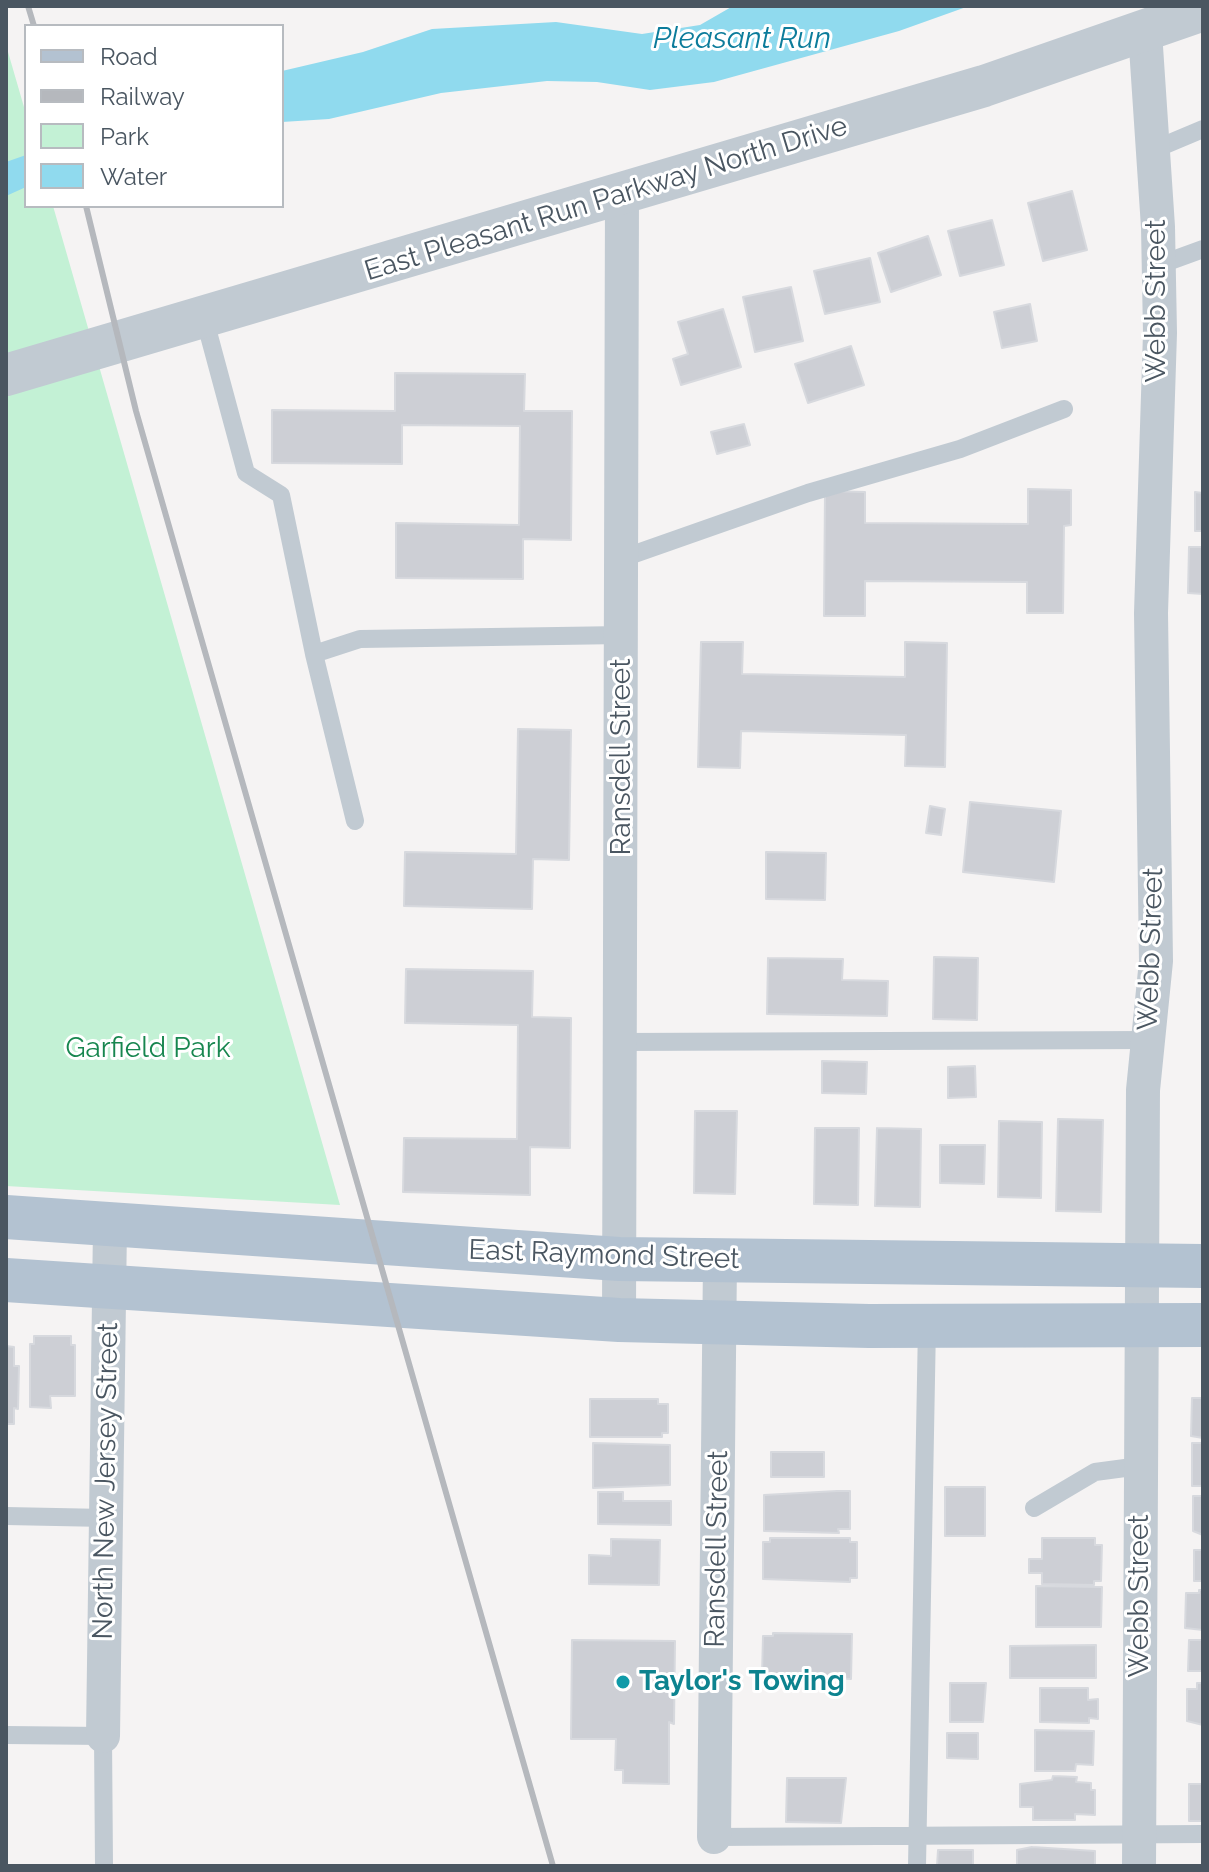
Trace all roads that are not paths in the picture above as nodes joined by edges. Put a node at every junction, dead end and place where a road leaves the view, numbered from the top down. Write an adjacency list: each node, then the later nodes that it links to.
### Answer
1 (1203, 10): 2 (street, East Pleasant Run Parkway North Drive)
2 (1145, 32): 4 (street, Webb Street); 5 (street, East Pleasant Run Parkway North Drive)
3 (1203, 129): 4 (lane)
4 (1153, 150): 7 (street, Webb Street)
5 (622, 195): 8 (street, East Pleasant Run Parkway North Drive); 11 (street, Ransdell Street)
6 (1203, 249): 7 (lane)
7 (1159, 265): 15 (street, Webb Street)
8 (204, 317): 9 (street, East Pleasant Run Parkway North Drive); 13 (lane)
9 (6, 375)
10 (1064, 409): 11 (lane)
11 (623, 558): 12 (street, Ransdell Street)
12 (623, 635): 13 (lane); 16 (street, Ransdell Street)
13 (314, 654): 14 (lane)
14 (355, 821)
15 (1149, 1040): 16 (lane); 21 (street, Webb Street)
16 (621, 1042): 19 (street, Ransdell Street)
17 (6, 1217): 18 (main road, East Raymond Street)
18 (110, 1226): 19 (main road, East Raymond Street); 24 (street, North New Jersey Street)
19 (619, 1259): 20 (main road, East Raymond Street); 25 (street, Ransdell Street)
20 (720, 1260): 21 (main road, East Raymond Street); 26 (street, Ransdell Street)
21 (1143, 1265): 22 (main road, East Raymond Street); 28 (street, Webb Street)
22 (1203, 1266)
23 (6, 1280): 24 (main road)
24 (109, 1287): 25 (main road); 33 (street, North New Jersey Street)
25 (619, 1320): 26 (main road)
26 (719, 1322): 27 (main road); 38 (street, Ransdell Street)
27 (927, 1325): 28 (main road); 36 (lane)
28 (1142, 1325): 29 (main road); 30 (street, Webb Street)
29 (1203, 1325)
30 (1140, 1466): 31 (lane); 39 (street, Webb Street)
31 (1034, 1508)
32 (6, 1516): 33 (lane)
33 (106, 1518): 35 (street, North New Jersey Street)
34 (6, 1735): 35 (lane)
35 (103, 1736): 40 (lane)
36 (918, 1833): 38 (lane); 39 (lane); 41 (lane)
37 (1203, 1834): 39 (lane)
38 (714, 1837)
39 (1139, 1850)
40 (104, 1866)
41 (917, 1866)

